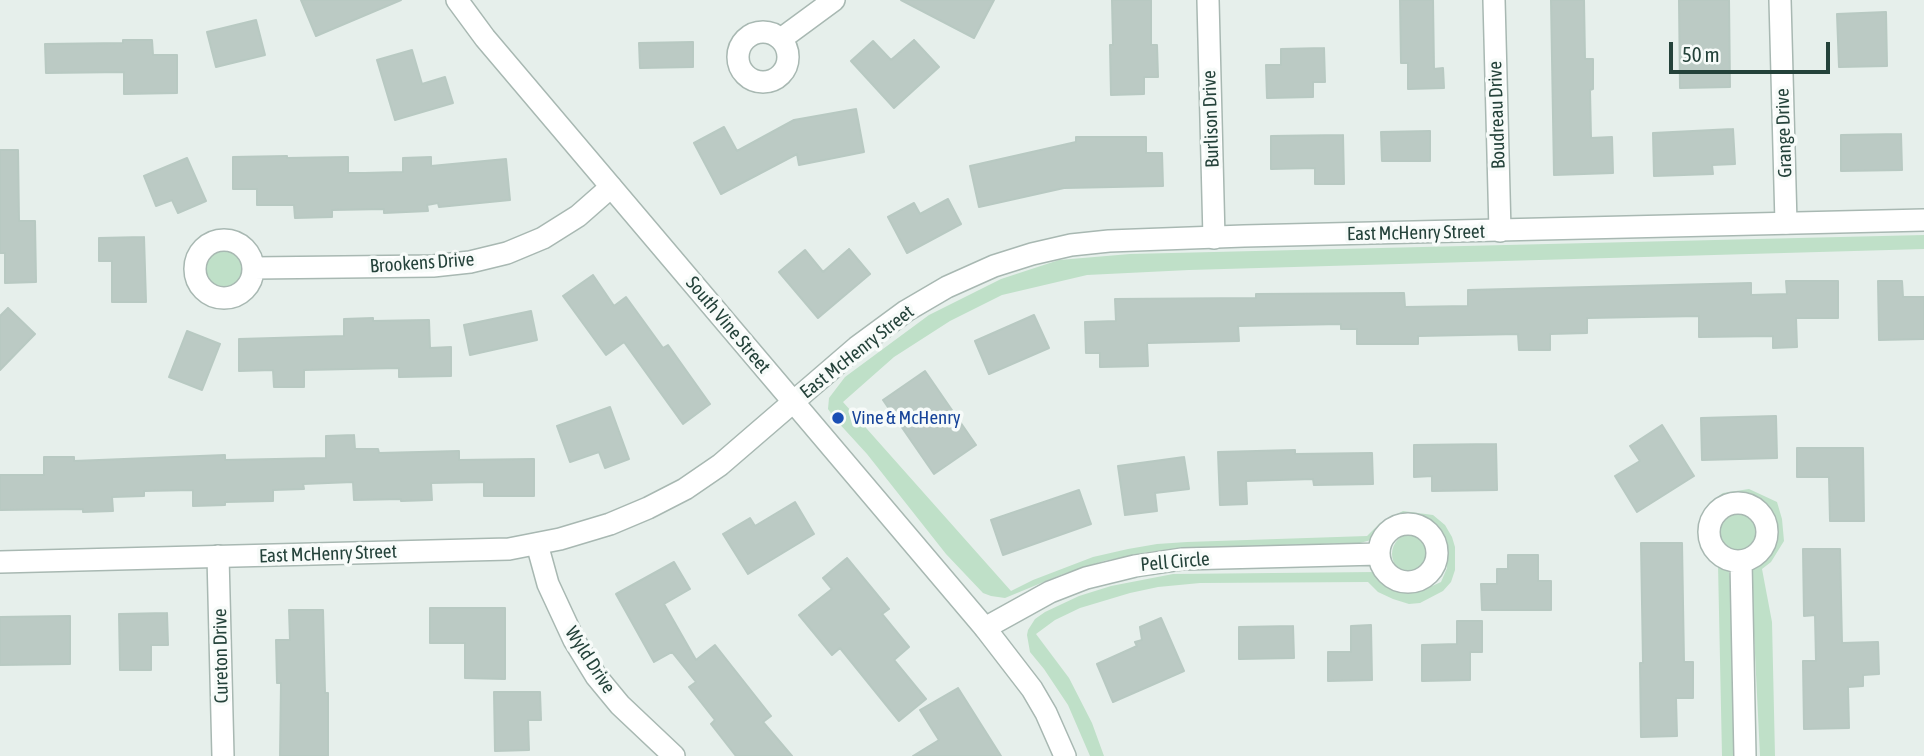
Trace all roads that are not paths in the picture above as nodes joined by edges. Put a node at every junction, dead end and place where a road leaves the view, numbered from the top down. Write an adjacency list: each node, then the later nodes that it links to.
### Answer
1 (457, 0): 7 (street, South Vine Street)
2 (834, 0): 6 (street)
3 (1208, 0): 11 (street, Burlison Drive)
4 (1494, 0): 10 (street, Boudreau Drive)
5 (1780, 0): 9 (street, Grange Drive)
6 (781, 39)
7 (611, 187): 12 (street, Brookens Drive); 13 (street, South Vine Street)
8 (1924, 220): 9 (street, East McHenry Street)
9 (1786, 223): 10 (street, East McHenry Street)
10 (1500, 231): 11 (street, East McHenry Street)
11 (1214, 238): 13 (street, East McHenry Street)
12 (254, 268)
13 (793, 403): 14 (street, East McHenry Street); 19 (street, South Vine Street)
14 (537, 544): 16 (street, East McHenry Street); 21 (street, Wyld Drive)
15 (1379, 554): 19 (street, Pell Circle)
16 (218, 556): 17 (street, East McHenry Street); 20 (street, Cureton Drive)
17 (0, 562)
18 (1741, 562): 23 (street)
19 (985, 628): 22 (street, South Vine Street)
20 (223, 756)
21 (674, 756)
22 (1065, 756)
23 (1745, 756)

